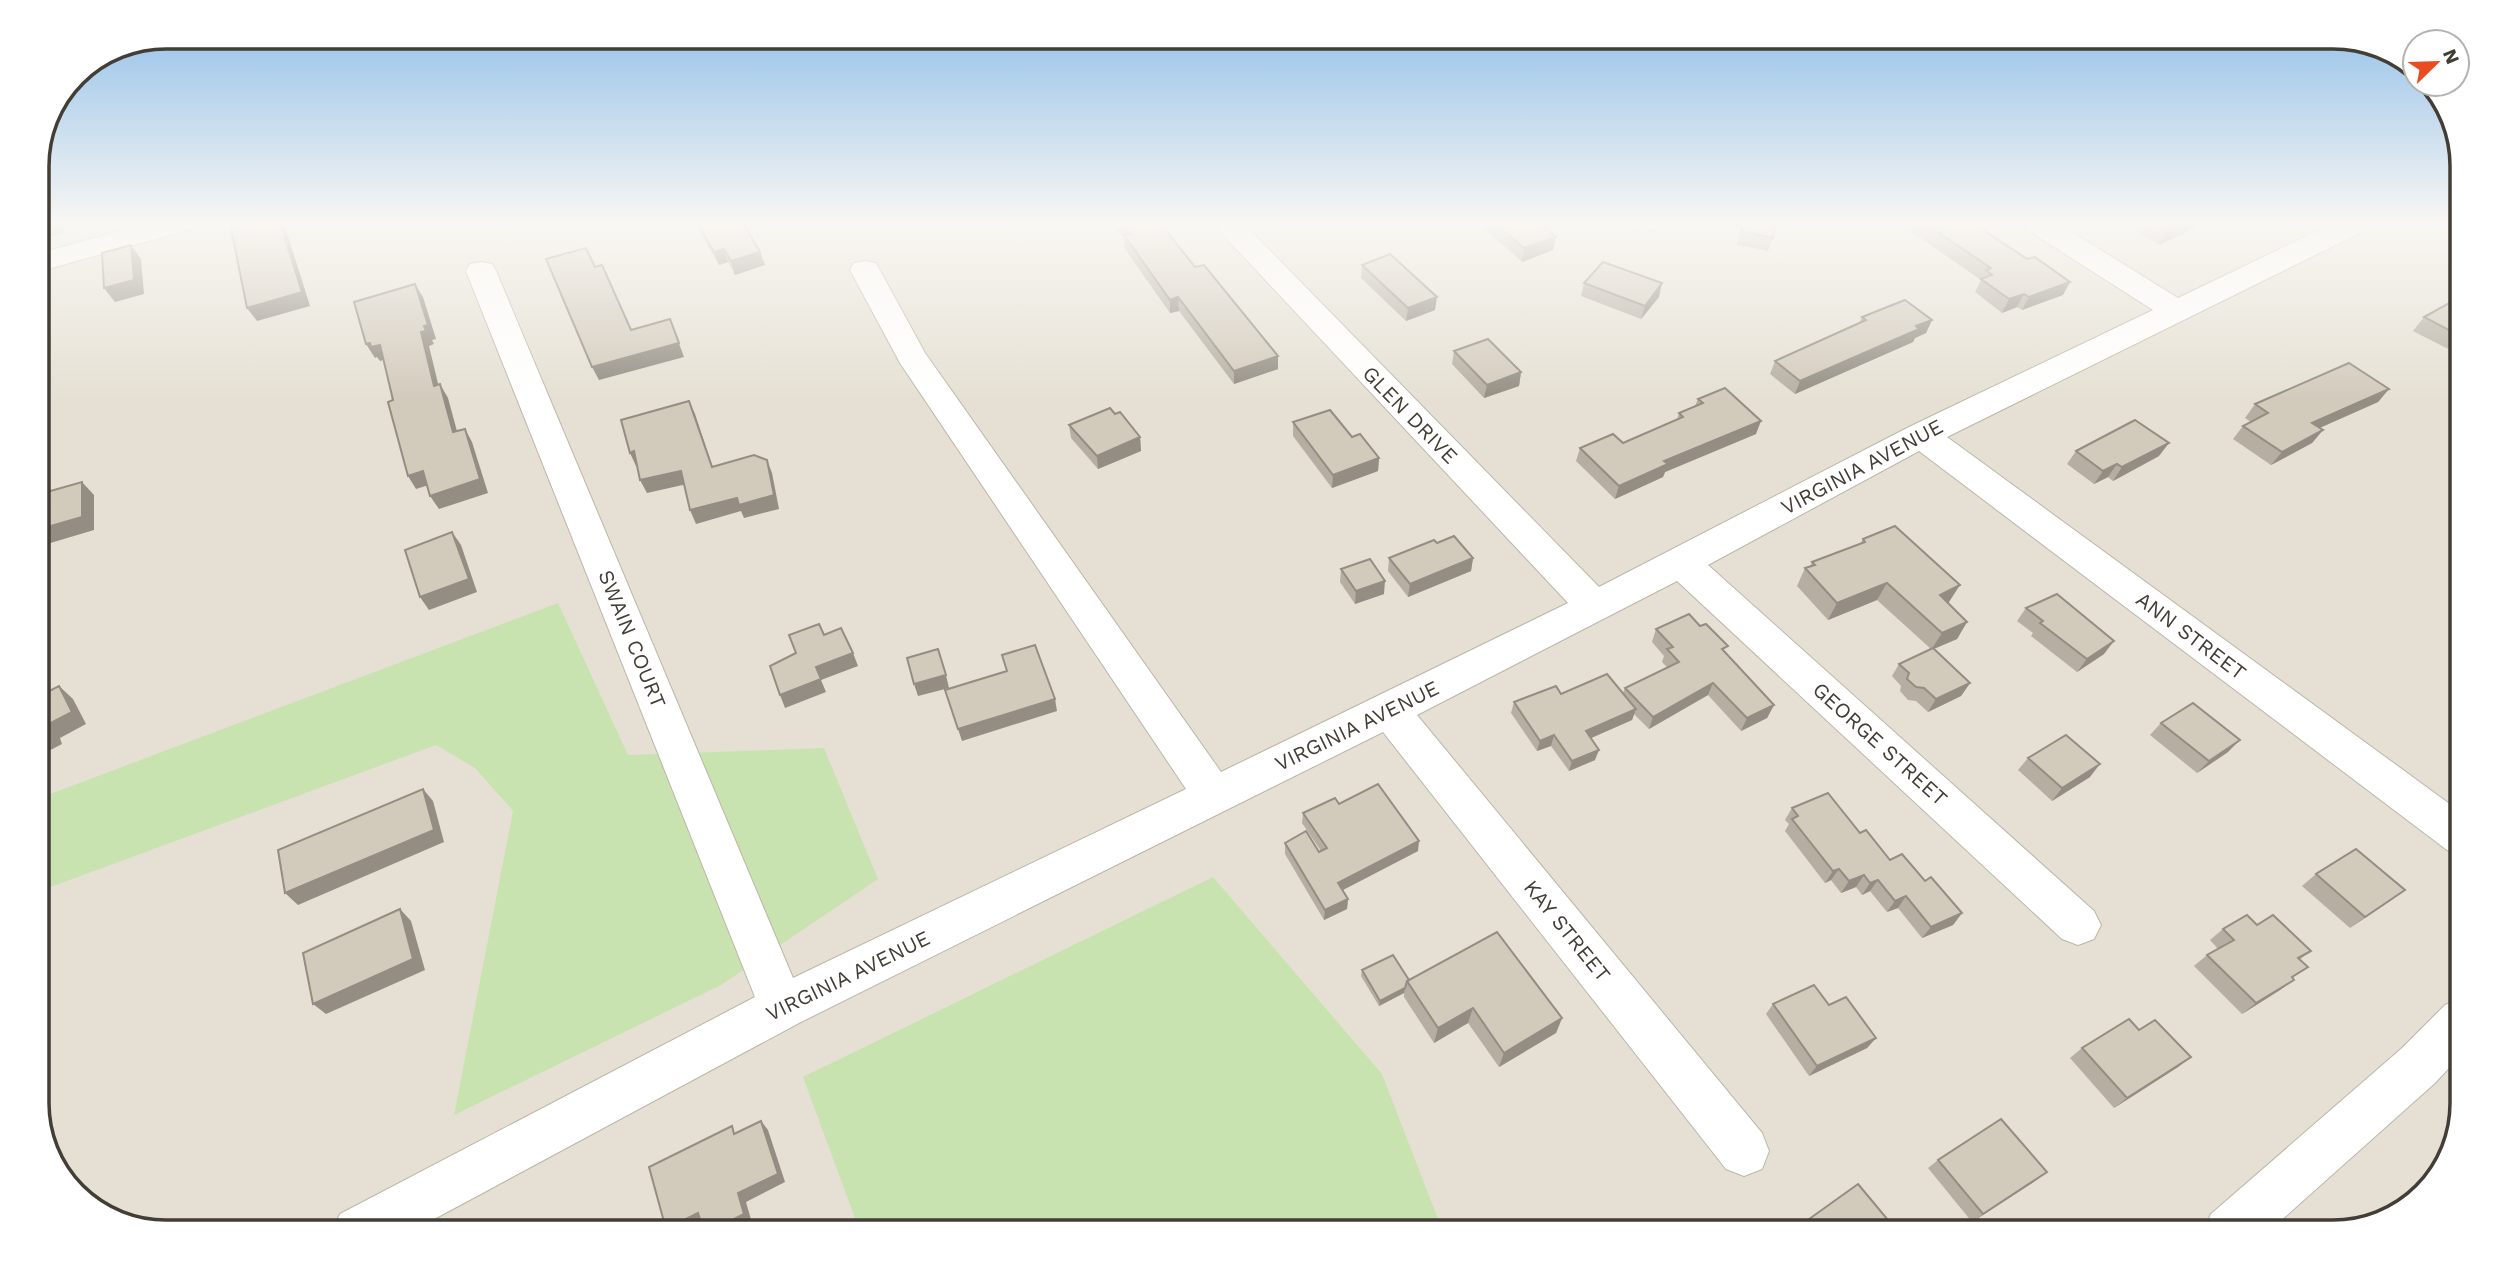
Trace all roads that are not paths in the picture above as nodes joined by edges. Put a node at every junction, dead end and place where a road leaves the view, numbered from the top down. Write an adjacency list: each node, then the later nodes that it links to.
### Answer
1 (486, 282): 14 (street, SWAIN COURT)
2 (872, 282): 11 (street)
3 (1283, 282): 9 (street, GLEN DRIVE)
4 (2130, 282): 6 (street)
5 (2238, 282): 6 (street, VIRGINIA AVENUE)
6 (2178, 312): 7 (street, VIRGINIA AVENUE)
7 (1921, 435): 8 (street, VIRGINIA AVENUE); 12 (street, ANN STREET)
8 (1681, 563): 9 (street, VIRGINIA AVENUE); 13 (street, GEORGE STREET)
9 (1595, 607): 10 (street, VIRGINIA AVENUE)
10 (1389, 710): 11 (street, VIRGINIA AVENUE); 16 (street, KAY STREET)
11 (1214, 796): 14 (street, VIRGINIA AVENUE)
12 (2450, 828)
13 (2078, 925)
14 (782, 1007): 17 (street, VIRGINIA AVENUE)
15 (2450, 1033): 18 (street)
16 (1744, 1152)
17 (381, 1220)
18 (2243, 1220)

